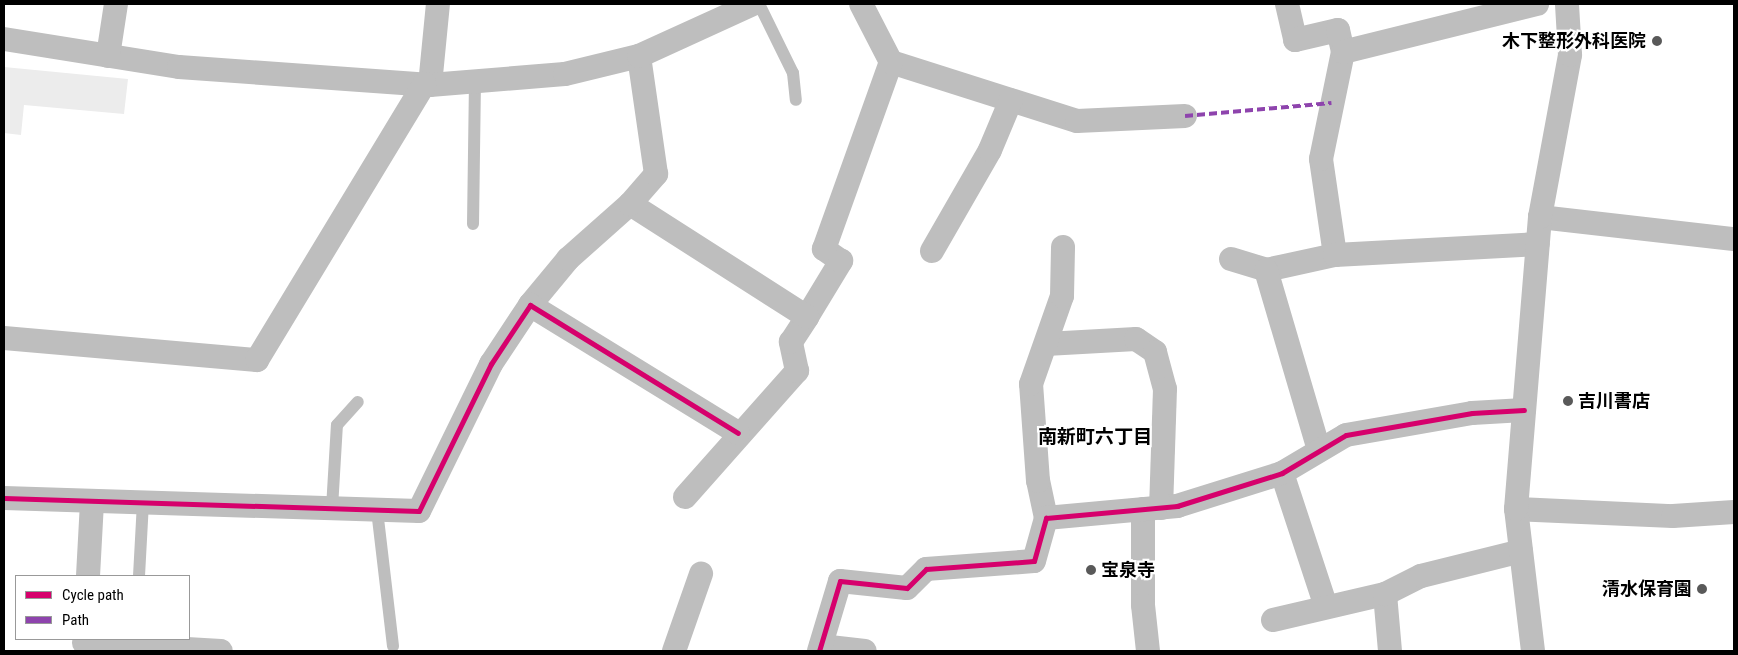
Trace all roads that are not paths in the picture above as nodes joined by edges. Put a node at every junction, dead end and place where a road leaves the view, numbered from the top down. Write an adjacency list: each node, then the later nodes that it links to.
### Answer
1 (116, 4): 11 (street)
2 (438, 4): 15 (street)
3 (753, 4): 12 (street)
4 (759, 4): 16 (lane)
5 (861, 4): 13 (street)
6 (1287, 4): 10 (street)
7 (1537, 4): 10 (street)
8 (1567, 4): 20 (street)
9 (4, 39): 11 (street)
10 (1343, 52): 26 (street)
11 (108, 56): 15 (street)
12 (639, 56): 14 (street); 19 (street)
13 (891, 62): 17 (street); 30 (street)
14 (475, 82): 15 (street); 21 (lane)
15 (427, 84): 31 (street)
16 (796, 100)
17 (1011, 100): 18 (street); 25 (street)
18 (1185, 116)
19 (630, 204): 29 (street); 30 (street)
20 (1540, 217): 22 (street); 23 (street)
21 (473, 224)
22 (1734, 240)
23 (1538, 244): 26 (street); 34 (street)
24 (1063, 247): 32 (street)
25 (932, 251)
26 (1335, 255): 28 (street)
27 (1231, 259): 28 (street)
28 (1266, 270): 36 (street)
29 (530, 305): 35 (street); 45 (street)
30 (807, 317): 35 (street)
31 (4, 338)
32 (1046, 344): 43 (street); 47 (street)
33 (358, 402): 42 (lane)
34 (1524, 410): 36 (street); 44 (street)
35 (738, 433): 38 (street)
36 (1319, 450): 37 (street)
37 (1282, 473): 43 (street); 53 (street)
38 (685, 497)
39 (4, 498): 40 (street)
40 (92, 501): 41 (street); 50 (street)
41 (143, 502): 42 (street); 51 (lane)
42 (332, 508): 45 (street)
43 (1152, 509): 47 (street); 61 (street)
44 (1516, 509): 46 (street); 48 (street)
45 (377, 510): 56 (lane)
46 (1734, 512)
47 (1046, 518): 57 (street)
48 (1521, 552): 52 (street); 63 (street)
49 (701, 574): 59 (street)
50 (88, 575)
51 (139, 575)
52 (1385, 594): 53 (street); 62 (street)
53 (1325, 604): 54 (street)
54 (1273, 620)
55 (84, 644): 58 (street)
56 (393, 646)
57 (820, 648): 60 (street)
58 (221, 651)
59 (674, 651)
60 (865, 651)
61 (1148, 651)
62 (1390, 651)
63 (1533, 651)

